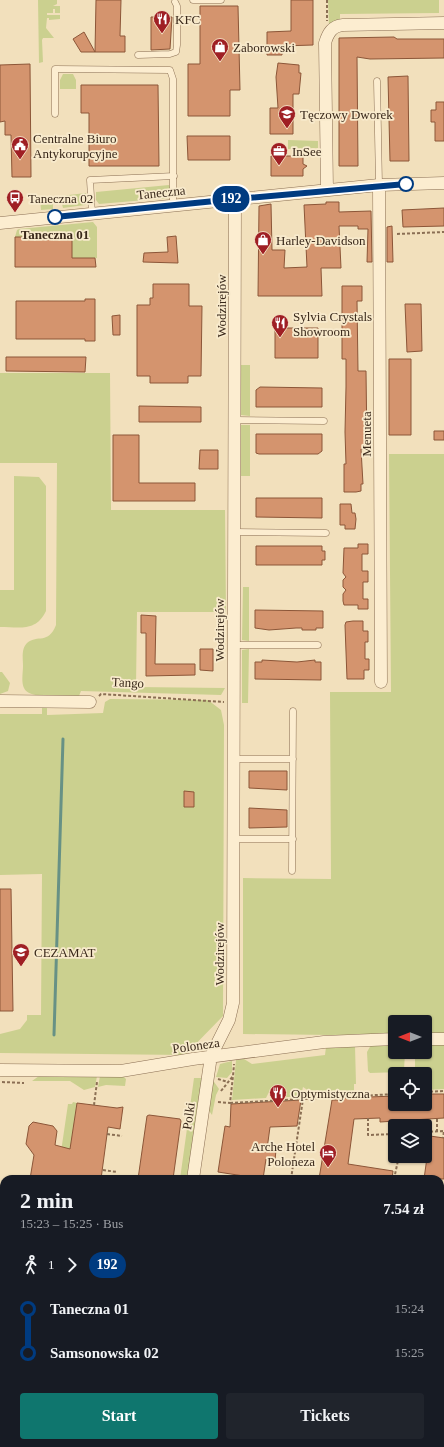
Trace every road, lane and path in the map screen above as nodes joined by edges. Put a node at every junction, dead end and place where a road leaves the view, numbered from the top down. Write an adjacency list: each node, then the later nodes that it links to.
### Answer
1 (193, 0): 2 (lane)
2 (221, 0)
3 (327, 0): 6 (path)
4 (175, 2): 7 (lane)
5 (444, 23): 6 (street)
6 (327, 36): 13 (street)
7 (138, 55)
8 (377, 81): 12 (lane)
9 (55, 114): 10 (lane)
10 (174, 176): 15 (lane); 16 (lane)
11 (444, 183): 12 (street, Taneczna)
12 (379, 185): 13 (street, Taneczna); 26 (street, Menueta)
13 (327, 190): 14 (street, Taneczna)
14 (235, 199): 15 (street, Taneczna); 20 (street, Wodzirejów)
15 (173, 205): 16 (street, Taneczna)
16 (92, 214): 17 (street, Taneczna)
17 (0, 223)
18 (444, 232): 19 (path)
19 (397, 234)
20 (234, 420): 21 (lane); 22 (street, Wodzirejów)
21 (324, 421)
22 (233, 532): 23 (lane); 24 (street, Wodzirejów)
23 (326, 533)
24 (233, 645): 25 (lane); 29 (street, Wodzirejów)
25 (318, 645)
26 (381, 682)
27 (0, 701): 28 (street)
28 (90, 702): 29 (path, Tango)
29 (233, 702): 31 (street, Wodzirejów)
30 (293, 711): 32 (lane)
31 (233, 759): 32 (lane); 33 (street, Wodzirejów)
32 (293, 759): 34 (lane)
33 (233, 839): 34 (lane); 39 (street, Wodzirejów)
34 (292, 839): 35 (lane)
35 (292, 871)
36 (388, 1039): 39 (street, Poloneza)
37 (432, 1039): 38 (street)
38 (444, 1040)
39 (211, 1056): 42 (street, Poloneza); 67 (street, Polki)
40 (234, 1059): 43 (path)
41 (0, 1070): 42 (street, Poloneza)
42 (99, 1071): 55 (path)
43 (233, 1076): 46 (path); 54 (path)
44 (215, 1078): 46 (path)
45 (0, 1082): 47 (path)
46 (228, 1082): 48 (path)
47 (24, 1083)
48 (221, 1091)
49 (444, 1091): 50 (path)
50 (432, 1092)
51 (388, 1094): 52 (path)
52 (303, 1098): 54 (path); 68 (path)
53 (218, 1102): 54 (path)
54 (230, 1103)
55 (94, 1105)
56 (368, 1118): 61 (path)
57 (437, 1119): 59 (path)
58 (432, 1131): 59 (path)
59 (437, 1131): 63 (path)
60 (107, 1134): 62 (path)
61 (388, 1134)
62 (122, 1136)
63 (442, 1138)
64 (397, 1163): 69 (path)
65 (104, 1170): 66 (path)
66 (117, 1172)
67 (194, 1175)
68 (292, 1175)
69 (395, 1175)

